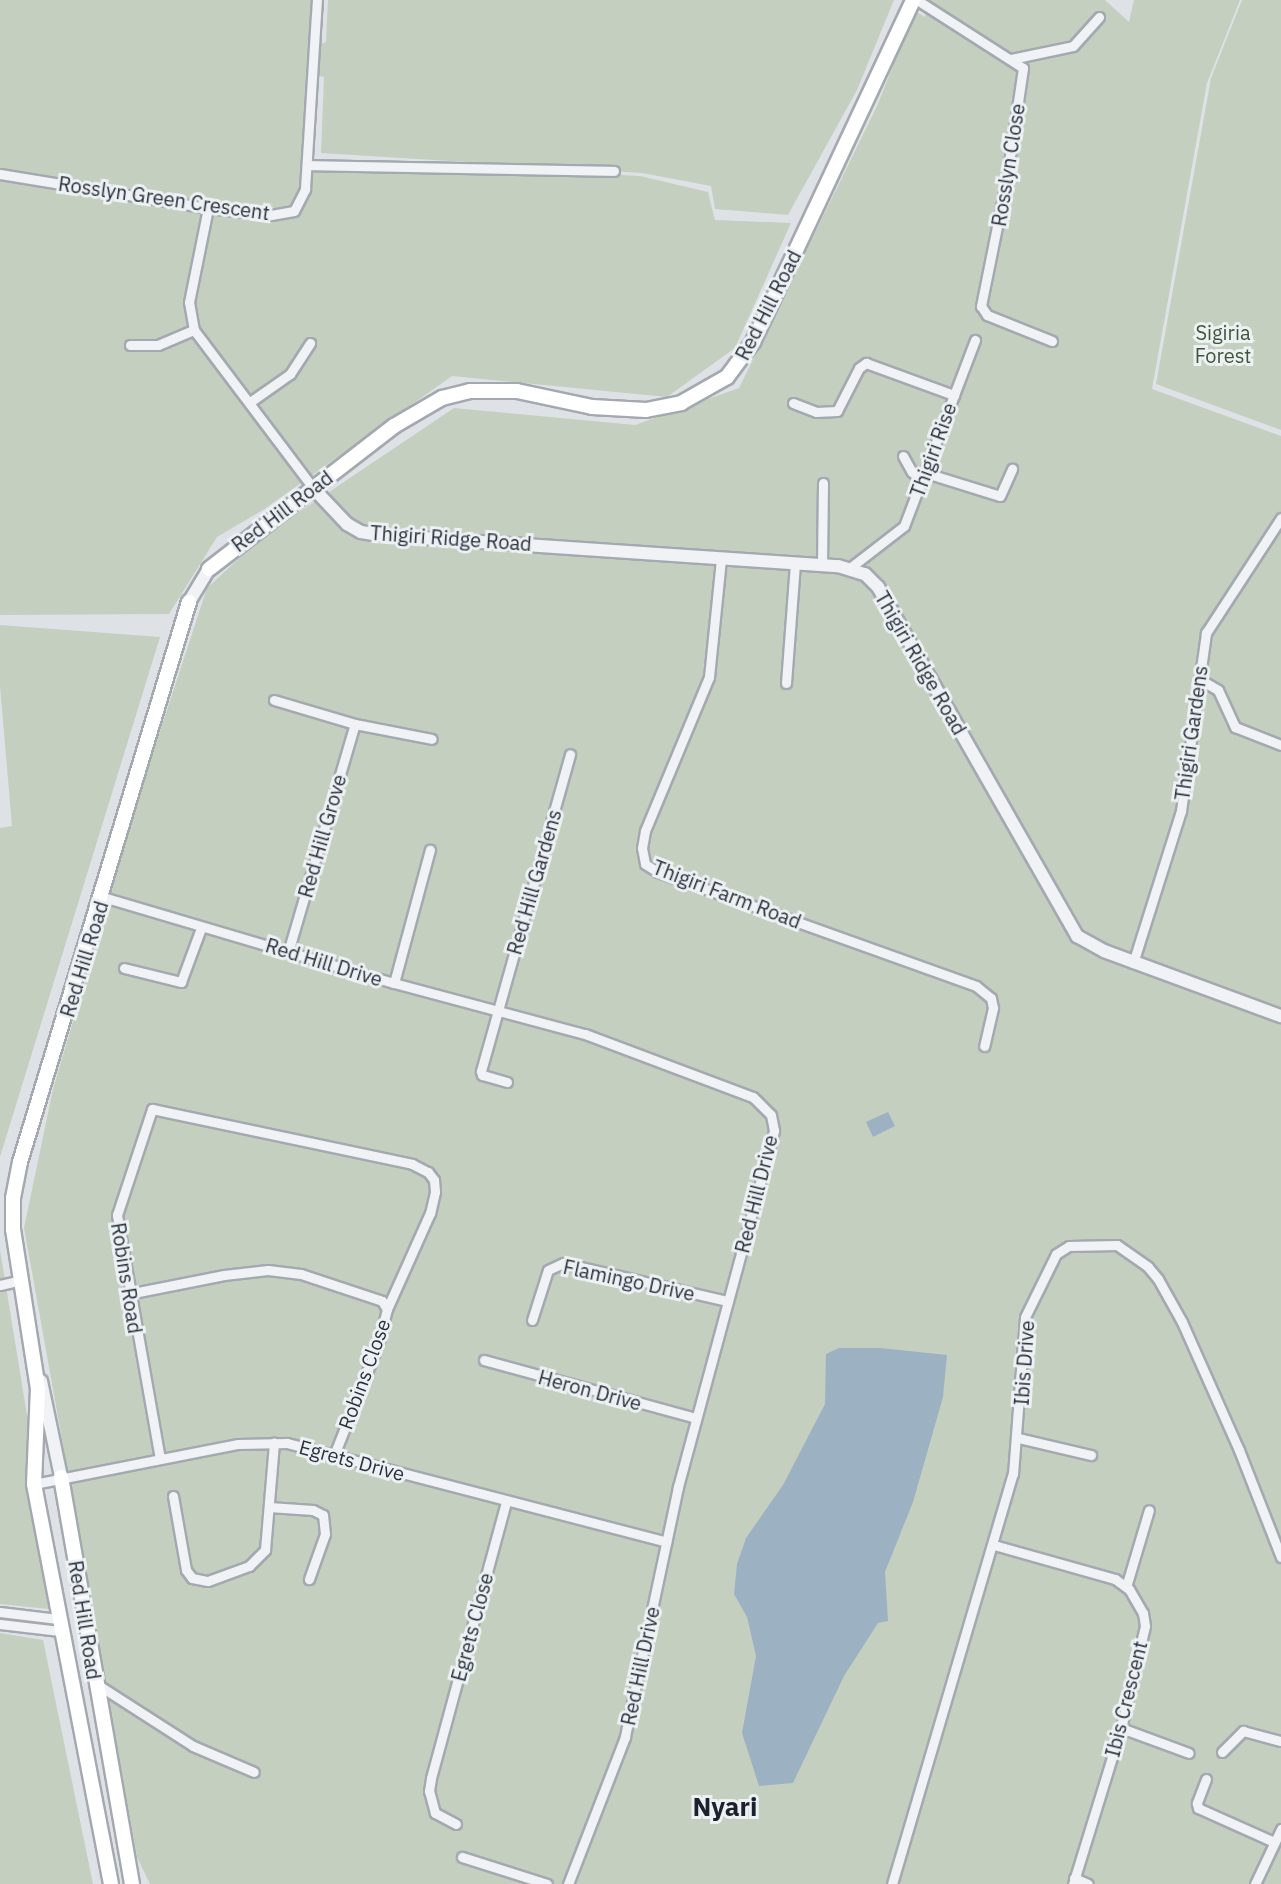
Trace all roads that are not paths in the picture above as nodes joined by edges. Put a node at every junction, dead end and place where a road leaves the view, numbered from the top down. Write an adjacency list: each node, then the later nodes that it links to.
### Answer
1 (317, 0): 5 (street, Rosslyn Green Crescent)
2 (915, 0): 4 (street); 21 (main road, Red Hill Road)
3 (1099, 17): 4 (street)
4 (1011, 59): 11 (street, Rosslyn Close)
5 (307, 165): 6 (street); 8 (street, Rosslyn Green Crescent)
6 (614, 171)
7 (0, 174): 8 (street, Rosslyn Green Crescent)
8 (208, 208): 9 (street)
9 (194, 330): 13 (street); 15 (street)
10 (975, 340): 14 (street)
11 (1052, 341)
12 (310, 343): 15 (street)
13 (130, 345)
14 (954, 395): 16 (street, Thigiri Rise); 19 (street, Thigiri Rise)
15 (250, 402): 21 (street)
16 (793, 404)
17 (903, 456): 19 (street)
18 (1012, 469): 19 (street)
19 (925, 477): 26 (street, Thigiri Rise)
20 (823, 483): 25 (street)
21 (313, 488): 23 (street, Thigiri Ridge Road); 27 (main road, Red Hill Road)
22 (1281, 518): 29 (street, Thigiri Gardens)
23 (720, 559): 24 (street, Thigiri Ridge Road); 45 (street, Thigiri Farm Road)
24 (795, 564): 25 (street, Thigiri Ridge Road); 30 (street)
25 (822, 566): 26 (street, Thigiri Ridge Road)
26 (851, 567): 40 (street, Thigiri Ridge Road)
27 (209, 568): 28 (street, Red Hill Road)
28 (189, 602): 37 (main road, Red Hill Road)
29 (1199, 678): 34 (street); 40 (street, Thigiri Gardens)
30 (786, 683)
31 (274, 700): 32 (street)
32 (355, 724): 33 (street); 39 (street, Red Hill Grove)
33 (432, 739)
34 (1281, 745)
35 (570, 754): 43 (street, Red Hill Gardens)
36 (430, 850): 42 (street)
37 (103, 897): 38 (street, Red Hill Drive); 47 (main road, Red Hill Road)
38 (201, 927): 39 (street, Red Hill Drive); 41 (street)
39 (289, 949): 42 (street, Red Hill Drive)
40 (1133, 963): 44 (street, Thigiri Ridge Road)
41 (124, 968)
42 (394, 983): 43 (street, Red Hill Drive)
43 (498, 1010): 46 (street, Red Hill Gardens); 50 (street, Red Hill Drive)
44 (1281, 1016)
45 (984, 1046)
46 (507, 1082)
47 (22, 1280): 48 (street); 53 (main road, Red Hill Road)
48 (0, 1285)
49 (129, 1294): 51 (street, Robins Close); 51 (street, Robins Road); 60 (street, Robins Road)
50 (728, 1301): 52 (street, Flamingo Drive); 55 (street, Red Hill Drive)
51 (387, 1310): 58 (street, Robins Close)
52 (532, 1320)
53 (35, 1356): 61 (street, Red Hill Road); 62 (main road, Red Hill Road)
54 (484, 1360): 55 (street, Heron Drive)
55 (696, 1418): 67 (street, Red Hill Drive)
56 (1018, 1438): 59 (street); 68 (street, Ibis Drive); 69 (street, Ibis Drive)
57 (274, 1442): 58 (street, Egrets Drive); 60 (street, Egrets Drive); 65 (street)
58 (334, 1455): 64 (street, Egrets Drive)
59 (1091, 1455)
60 (160, 1459): 61 (street, Egrets Drive)
61 (61, 1476): 62 (street, Egrets Drive); 75 (main road, Red Hill Road)
62 (34, 1484): 74 (main road, Red Hill Road)
63 (173, 1496): 65 (street)
64 (506, 1502): 67 (street, Egrets Drive); 82 (street, Egrets Close)
65 (269, 1507): 70 (street)
66 (1149, 1510): 71 (street)
67 (666, 1542): 90 (street, Red Hill Drive)
68 (994, 1545): 71 (street); 91 (street, Ibis Drive)
69 (1281, 1557)
70 (309, 1579)
71 (1126, 1587): 76 (street, Ibis Crescent)
72 (0, 1612): 74 (street)
73 (0, 1624): 74 (street)
74 (59, 1625): 87 (main road, Red Hill Road)
75 (95, 1683): 80 (street); 88 (main road, Red Hill Road)
76 (1121, 1728): 79 (street); 86 (street, Ibis Crescent)
77 (1281, 1741): 78 (street)
78 (1222, 1752)
79 (1189, 1753)
80 (254, 1772)
81 (1206, 1779): 84 (street)
82 (456, 1824)
83 (1281, 1829): 84 (street)
84 (1274, 1842): 93 (street)
85 (462, 1857): 89 (street)
86 (1073, 1881): 92 (street, Ibis Crescent)
87 (111, 1884)
88 (132, 1884)
89 (547, 1884)
90 (568, 1884)
91 (892, 1884)
92 (1088, 1884)
93 (1255, 1884)

